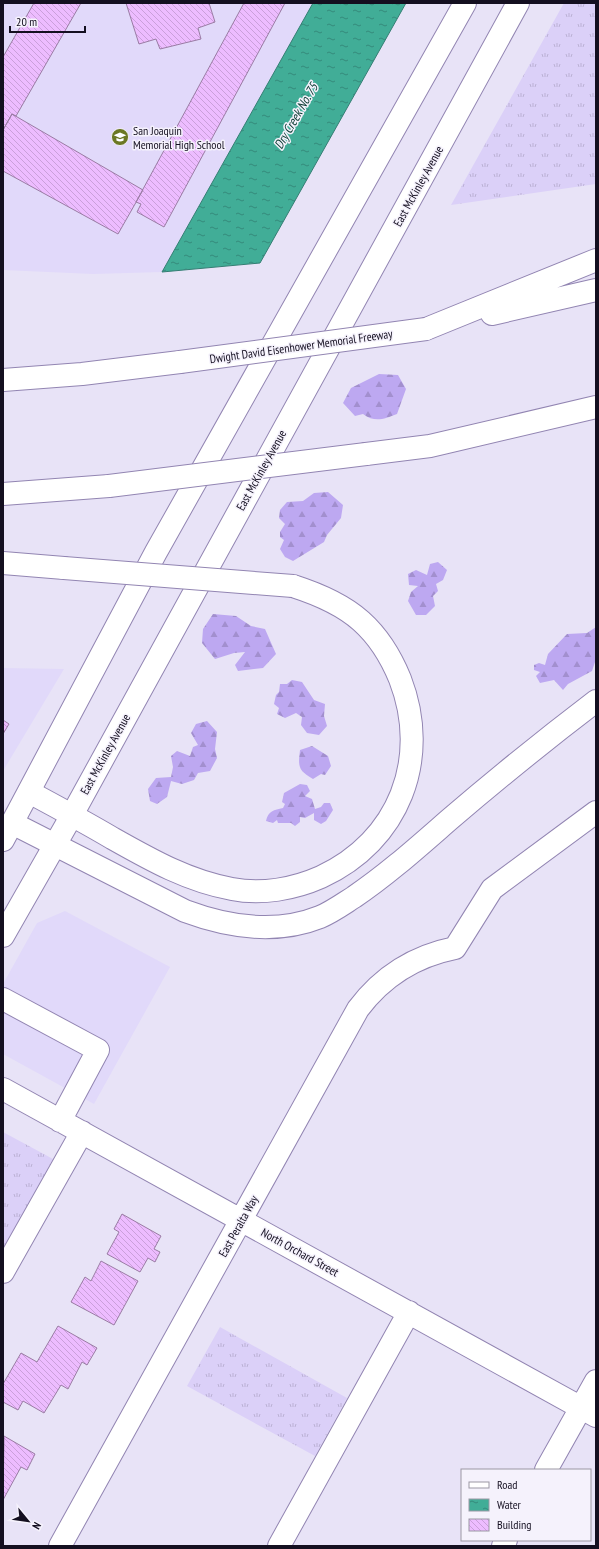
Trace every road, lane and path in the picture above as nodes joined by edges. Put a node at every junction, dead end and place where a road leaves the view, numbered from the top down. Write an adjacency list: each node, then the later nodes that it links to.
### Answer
1 (465, 3): 11 (main road)
2 (518, 3): 13 (main road, East McKinley Avenue)
3 (596, 260): 5 (main road)
4 (596, 290): 5 (main road, Dwight David Eisenhower Memorial Freeway)
5 (426, 329): 6 (main road, Dwight David Eisenhower Memorial Freeway, bridge)
6 (3, 380)
7 (596, 407): 8 (main road, bridge)
8 (3, 494)
9 (3, 563): 13 (main road, bridge)
10 (596, 701): 15 (main road)
11 (29, 792): 13 (main road); 14 (main road)
12 (596, 812): 21 (main road, East Peralta Way)
13 (72, 815): 15 (main road, East McKinley Avenue)
14 (8, 832): 15 (main road)
15 (54, 845): 16 (main road, East McKinley Avenue)
16 (3, 936)
17 (3, 999): 19 (main road)
18 (3, 1089): 19 (main road, North Orchard Street)
19 (60, 1121): 20 (main road, North Orchard Street)
20 (82, 1132): 21 (main road, North Orchard Street); 22 (main road)
21 (242, 1220): 23 (main road, North Orchard Street); 27 (main road, East Peralta Way)
22 (3, 1272)
23 (409, 1312): 25 (main road, North Orchard Street); 28 (main road)
24 (596, 1381): 25 (main road)
25 (589, 1411): 26 (main road)
26 (547, 1469)
27 (60, 1546)
28 (279, 1546)

